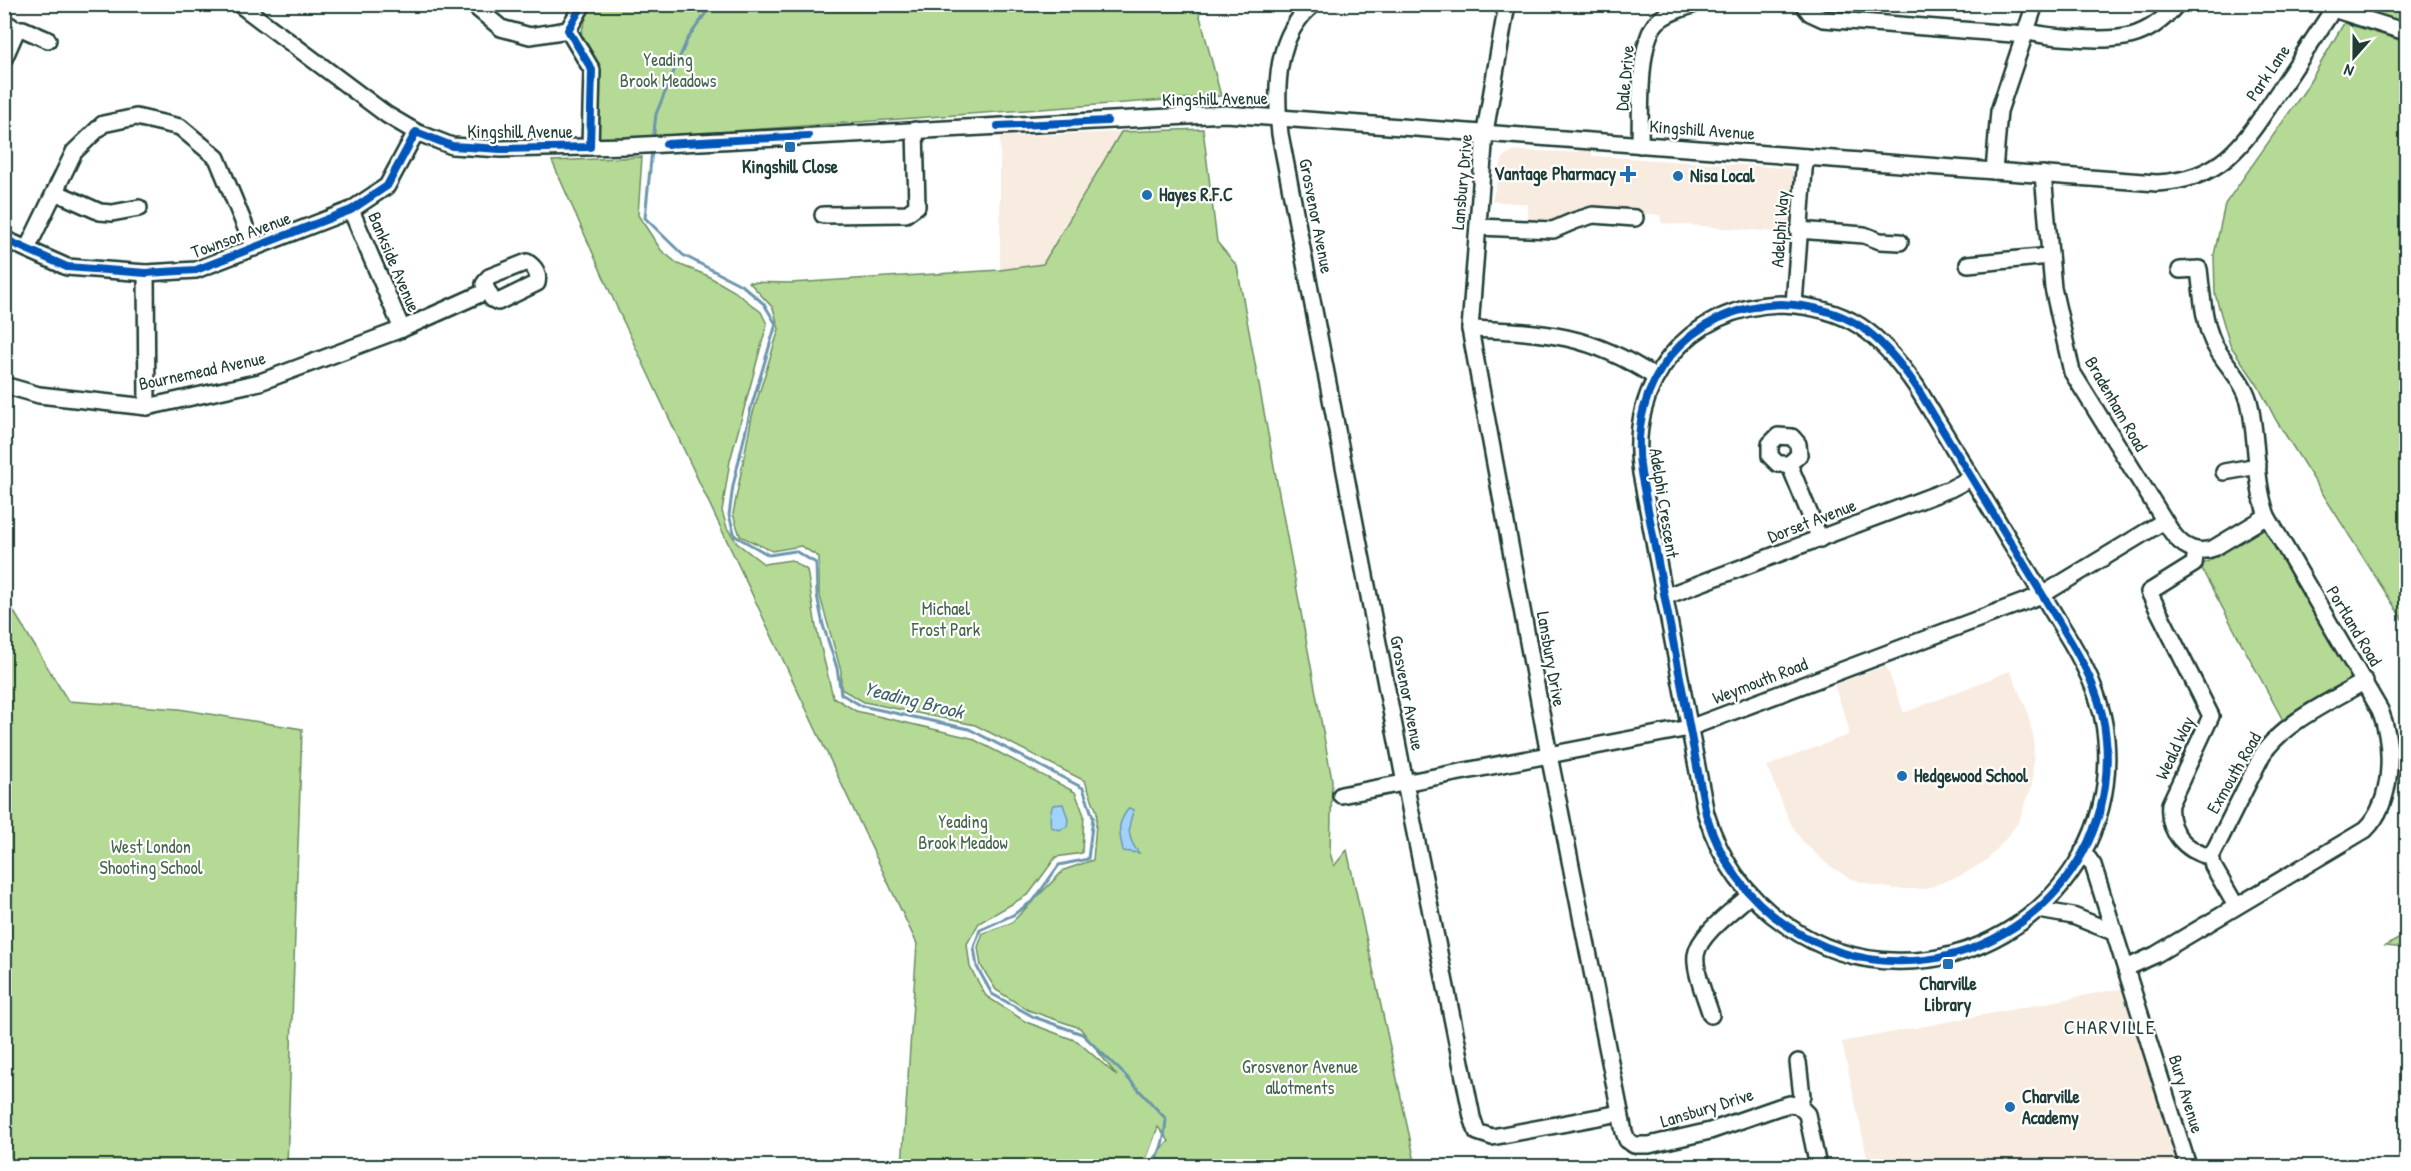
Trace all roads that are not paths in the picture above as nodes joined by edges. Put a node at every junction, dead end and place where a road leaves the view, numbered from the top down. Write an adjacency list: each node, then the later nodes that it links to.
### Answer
1 (239, 4): 19 (street, Kingshill Avenue)
2 (472, 4): 12 (street)
3 (583, 4): 12 (street)
4 (1314, 4): 17 (street, Grosvenor Avenue)
5 (1507, 4): 20 (street, Lansbury Drive)
6 (1695, 4): 21 (street, Dale Drive)
7 (1803, 4): 14 (street)
8 (2035, 4): 14 (street)
9 (2177, 4): 14 (street)
10 (2333, 7): 13 (street); 24 (street, Park Lane)
11 (9, 25): 15 (street); 16 (street)
12 (568, 30): 22 (street)
13 (2406, 32)
14 (2025, 33): 25 (street)
15 (48, 40)
16 (4, 59)
17 (1278, 117): 18 (street, Kingshill Avenue); 20 (street, Kingshill Avenue); 62 (street, Grosvenor Avenue)
18 (915, 130): 22 (street, Kingshill Avenue); 30 (street)
19 (416, 132): 22 (street, Kingshill Avenue); 29 (street, Townson Avenue)
20 (1485, 132): 21 (street, Kingshill Avenue); 32 (street, Lansbury Drive)
21 (1640, 145): 23 (street, Kingshill Avenue)
22 (590, 147)
23 (1805, 157): 25 (street, Kingshill Avenue); 33 (street, Adelphi Way)
24 (2229, 158): 26 (street, Kingshill Avenue)
25 (1994, 171): 26 (street, Kingshill Avenue)
26 (2043, 174): 38 (street, Bradenham Road)
27 (55, 192): 28 (street); 36 (street); 37 (street)
28 (138, 208)
29 (351, 210): 36 (street, Townson Avenue); 44 (street, Bankside Avenue)
30 (823, 215)
31 (1635, 218): 32 (street)
32 (1478, 227): 45 (street, Lansbury Drive)
33 (1798, 231): 35 (street); 43 (street, Adelphi Way)
34 (4, 239): 37 (street, Townson Avenue)
35 (1900, 242)
36 (254, 248): 41 (street, Townson Avenue)
37 (27, 249): 41 (street, Townson Avenue)
38 (2050, 256): 39 (street); 54 (street, Bradenham Road)
39 (1968, 264)
40 (2180, 270): 50 (street, Portland Road)
41 (146, 273): 48 (street)
42 (487, 291): 44 (street, Bournemead Avenue)
43 (1794, 304): 46 (street, Adelphi Crescent); 52 (street, Adelphi Crescent)
44 (402, 329): 48 (street, Bournemead Avenue)
45 (1470, 329): 46 (street); 61 (street, Lansbury Drive)
46 (1655, 377): 58 (street, Adelphi Crescent)
47 (4, 386): 48 (street, Bournemead Avenue)
48 (147, 407)
49 (1790, 464): 55 (street)
50 (2258, 466): 51 (street); 53 (street, Portland Road)
51 (2224, 472)
52 (1971, 478): 55 (street, Dorset Avenue); 57 (street, Adelphi Crescent)
53 (2267, 516): 56 (street); 59 (street, Portland Road)
54 (2164, 521): 56 (street, Bradenham Road); 57 (street, Weymouth Road)
55 (1820, 539): 58 (street, Dorset Avenue)
56 (2196, 550): 65 (street, Weald Way)
57 (2042, 595): 60 (street, Weymouth Road); 64 (street, Adelphi Crescent)
58 (1664, 597): 60 (street, Adelphi Crescent)
59 (2365, 681): 65 (street, Exmouth Road); 67 (street, Portland Road)
60 (1689, 728): 61 (street, Weymouth Road); 66 (street, Adelphi Crescent)
61 (1549, 755): 62 (street, Weymouth Road); 74 (street, Lansbury Drive)
62 (1405, 783): 63 (street, Weymouth Road); 74 (street, Grosvenor Avenue)
63 (1341, 795)
64 (2083, 851): 68 (street, Adelphi Crescent); 69 (street, Bury Avenue)
65 (2211, 857): 67 (street)
66 (1750, 896): 68 (street, Adelphi Crescent); 71 (street)
67 (2236, 906): 70 (street, Portland Road)
68 (2039, 910): 69 (street)
69 (2114, 930): 70 (street, Bury Avenue)
70 (2126, 968): 76 (street, Bury Avenue)
71 (1711, 1015)
72 (1798, 1062): 73 (street)
73 (1799, 1106): 74 (street, Lansbury Drive); 75 (street)
74 (1620, 1113)
75 (1818, 1167)
76 (2188, 1167)

